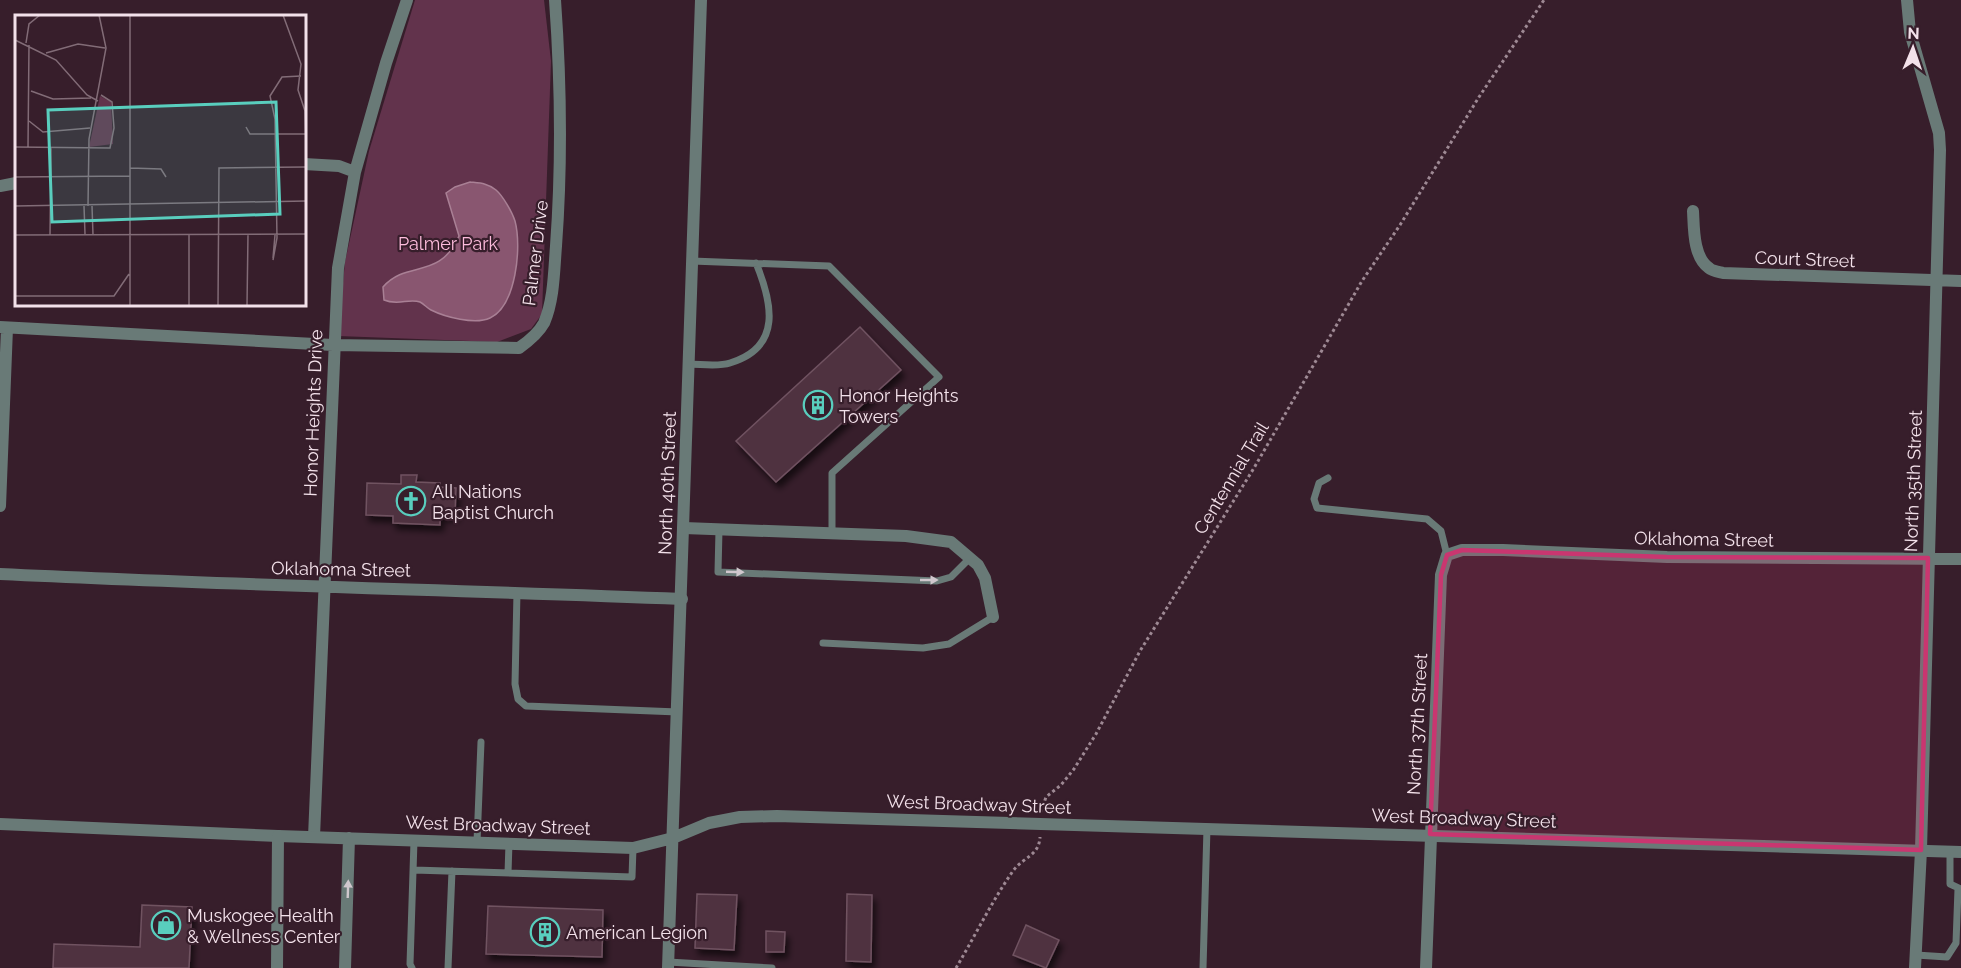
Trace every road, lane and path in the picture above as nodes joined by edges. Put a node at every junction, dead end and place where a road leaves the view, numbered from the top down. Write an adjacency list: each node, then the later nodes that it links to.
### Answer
1 (407, 0): 7 (street, Honor Heights Drive)
2 (555, 0): 16 (street, Palmer Drive)
3 (701, 0): 11 (street, North 40th Street)
4 (1544, 0): 36 (path, Centennial Trail)
5 (1906, 0): 13 (street, North 35th Street)
6 (306, 164): 7 (street)
7 (355, 172): 16 (street, Honor Heights Drive)
8 (15, 183): 9 (street)
9 (0, 186)
10 (1692, 211): 13 (street, Court Street)
11 (692, 261): 12 (lane); 17 (street, North 40th Street)
12 (756, 263): 17 (lane); 22 (lane)
13 (1937, 281): 14 (street, Court Street); 25 (street, North 35th Street)
14 (1961, 281)
15 (4, 327): 16 (street, Palmer Drive); 19 (street)
16 (333, 345): 28 (street, Honor Heights Drive)
17 (688, 364): 20 (street, North 40th Street)
18 (1328, 478): 23 (lane)
19 (0, 506)
20 (684, 528): 21 (street); 30 (street, North 40th Street)
21 (719, 530): 22 (street); 24 (lane, one-way to 24)
22 (832, 534): 24 (street)
23 (1447, 555): 25 (street, Oklahoma Street); 38 (street, North 37th Street)
24 (970, 558): 31 (street)
25 (1928, 558): 26 (street, Oklahoma Street); 47 (street, North 35th Street)
26 (1961, 559)
27 (0, 574): 28 (street, Oklahoma Street)
28 (326, 585): 29 (street, Oklahoma Street); 40 (street, Honor Heights Drive)
29 (517, 592): 30 (street, Oklahoma Street); 33 (lane)
30 (682, 598): 33 (street, North 40th Street)
31 (993, 617): 32 (lane)
32 (823, 644)
33 (678, 712): 42 (street, North 40th Street)
34 (481, 742): 44 (lane)
35 (0, 824): 39 (street, West Broadway Street)
36 (1040, 824): 37 (street, West Broadway Street); 42 (street, West Broadway Street); 60 (path, Centennial Trail)
37 (1207, 828): 38 (street, West Broadway Street); 61 (lane)
38 (1430, 834): 47 (street, West Broadway Street); 62 (street, North 37th Street)
39 (278, 836): 40 (street, West Broadway Street); 55 (street)
40 (314, 837): 41 (street, West Broadway Street)
41 (349, 838): 43 (street, West Broadway Street); 56 (street, one-way to 41)
42 (673, 838): 46 (street, West Broadway Street); 54 (street, North 40th Street)
43 (414, 841): 44 (street, West Broadway Street); 49 (lane)
44 (477, 843): 45 (street, West Broadway Street)
45 (509, 843): 46 (street, West Broadway Street); 51 (lane)
46 (633, 848): 51 (lane)
47 (1921, 850): 48 (street, West Broadway Street); 53 (street, North 35th Street)
48 (1955, 852): 52 (lane)
49 (414, 870): 50 (lane); 57 (lane)
50 (452, 871): 51 (lane); 58 (lane)
51 (508, 873)
52 (1959, 889): 53 (lane)
53 (1915, 962)
54 (668, 965): 59 (lane)
55 (277, 968)
56 (345, 968)
57 (412, 968)
58 (448, 968)
59 (772, 968)
60 (956, 968)
61 (1203, 968)
62 (1426, 968)

